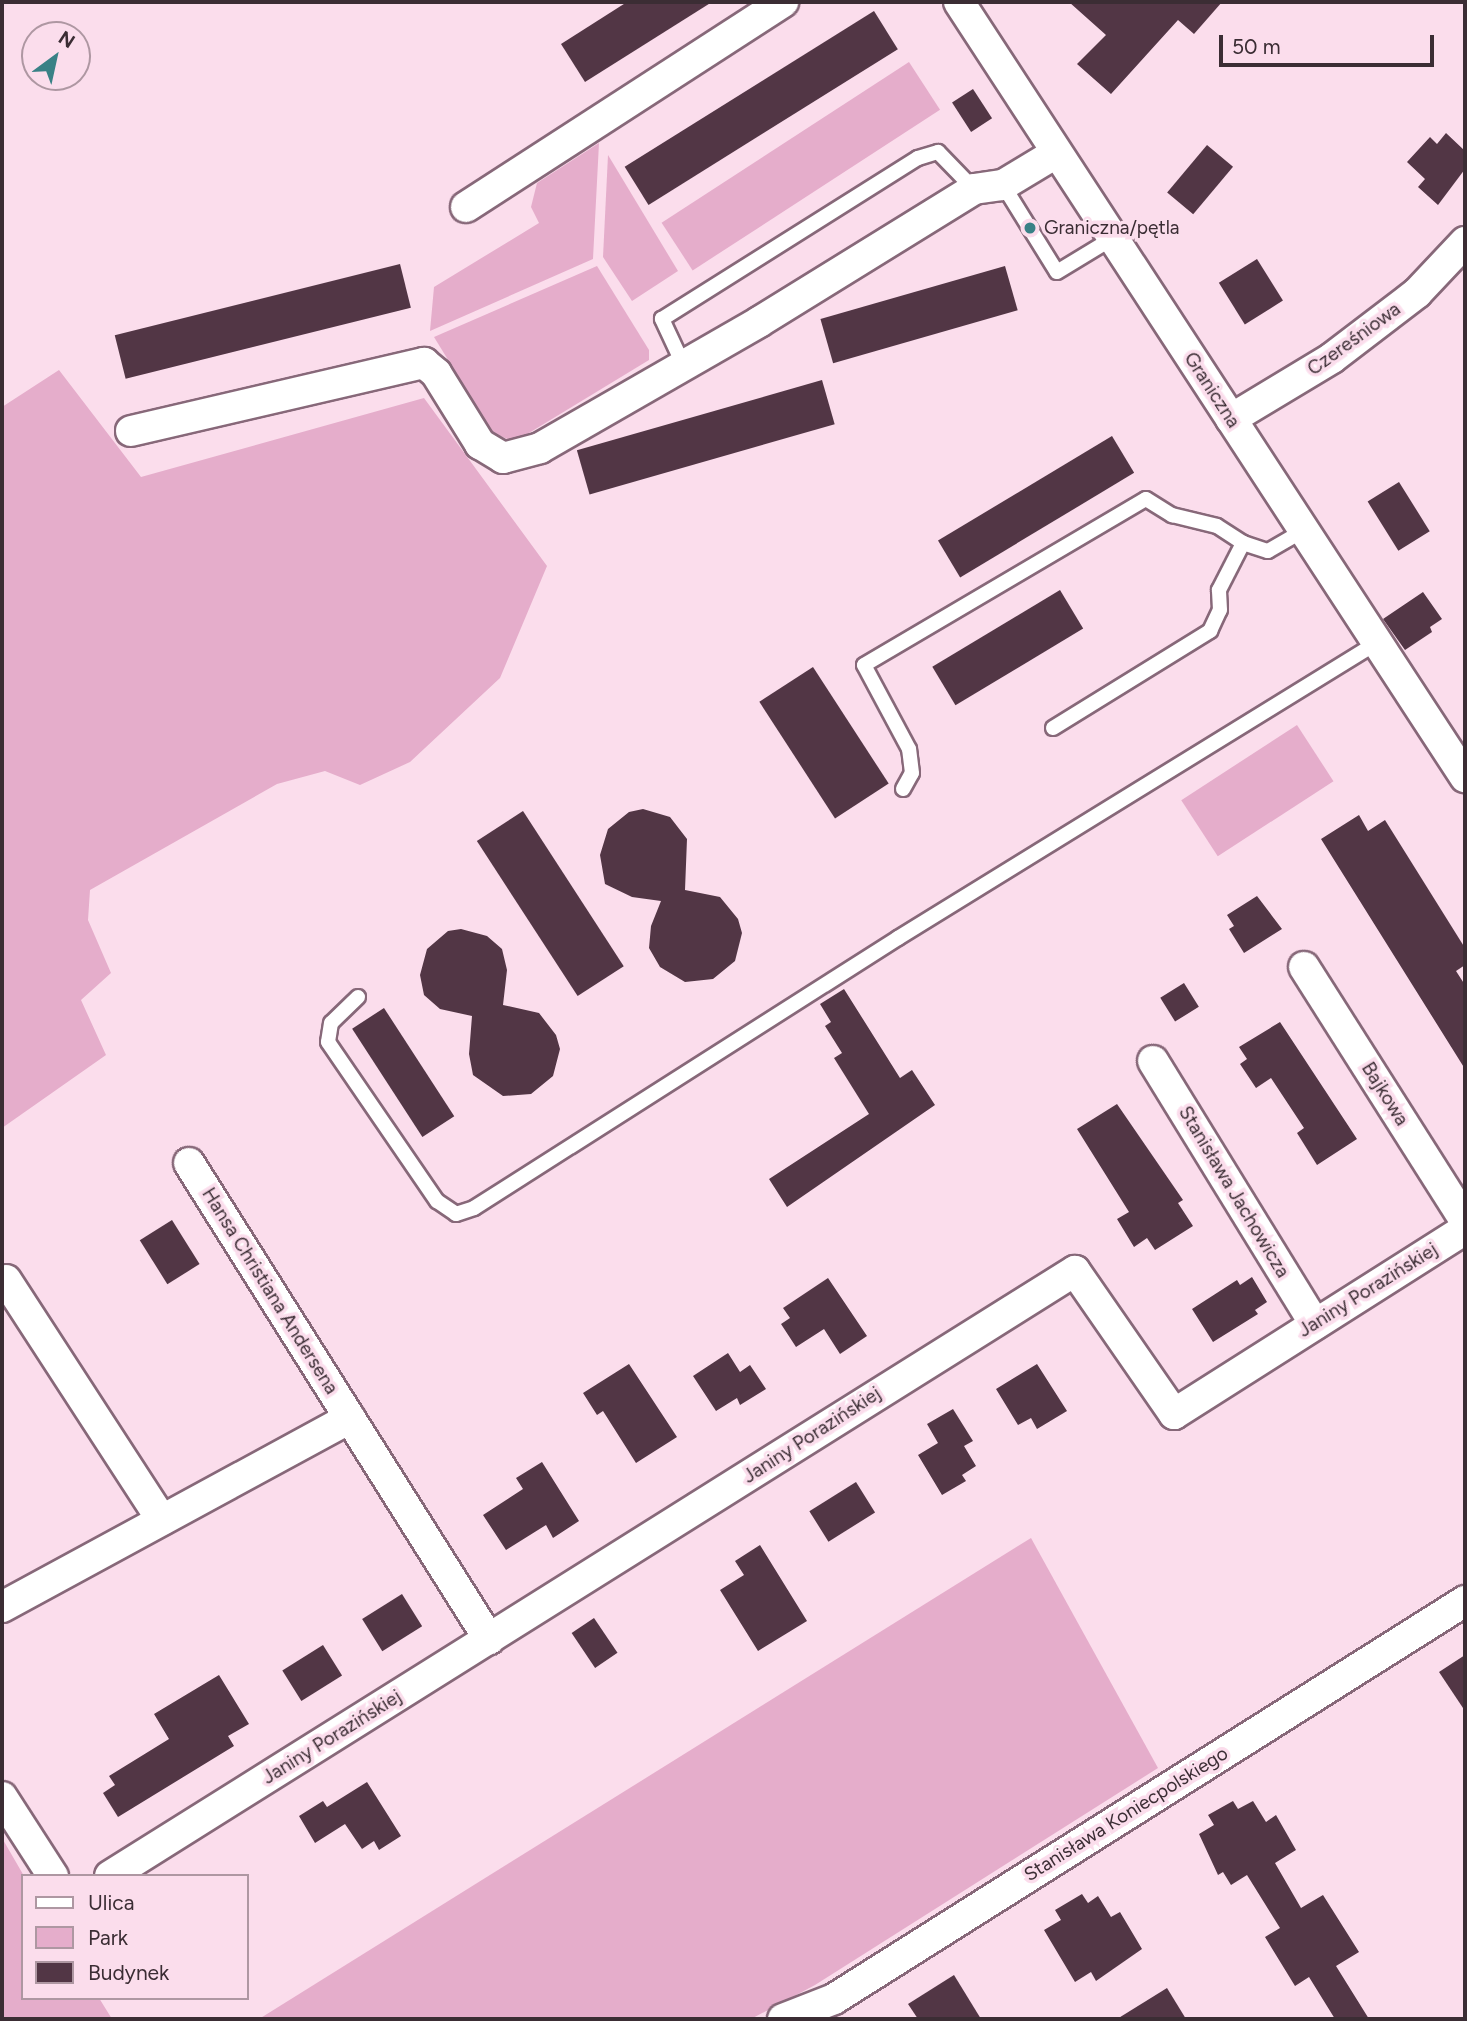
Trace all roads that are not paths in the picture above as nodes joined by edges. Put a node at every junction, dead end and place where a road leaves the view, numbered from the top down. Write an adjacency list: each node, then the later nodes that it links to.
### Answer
1 (783, 2): 5 (street)
2 (959, 2): 3 (street, Graniczna)
3 (1056, 153): 4 (street); 6 (street, Graniczna)
4 (988, 187): 6 (lane); 8 (street); 8 (lane)
5 (466, 207)
6 (1113, 238): 9 (street, Graniczna)
7 (1465, 242): 9 (street, Czereśniowa)
8 (683, 364): 10 (street)
9 (1231, 419): 11 (street, Graniczna)
10 (131, 431)
11 (1306, 528): 12 (lane); 13 (street, Graniczna)
12 (1243, 543): 14 (lane); 16 (lane)
13 (1378, 642): 15 (street, Graniczna); 18 (lane)
14 (1054, 728)
15 (1465, 777)
16 (903, 789)
17 (1304, 967): 21 (street, Bajkowa)
18 (358, 996)
19 (1153, 1061): 24 (street, Stanisława Jachowicza)
20 (189, 1163): 25 (street, Hansa Christiana Andersena)
21 (1465, 1221)
22 (1465, 1230): 24 (street, Janiny Porazińskiej)
23 (6, 1280): 26 (street)
24 (1315, 1324): 29 (street, Janiny Porazińskiej)
25 (350, 1418): 26 (street); 29 (street, Hansa Christiana Andersena)
26 (162, 1520): 28 (street)
27 (1465, 1601): 33 (street, Stanisława Koniecpolskiego)
28 (2, 1607)
29 (489, 1639): 32 (street, Janiny Porazińskiej)
30 (2, 1797): 31 (street)
31 (52, 1874)
32 (113, 1874)
33 (839, 2009): 34 (street, Stanisława Koniecpolskiego)
34 (783, 2019)

